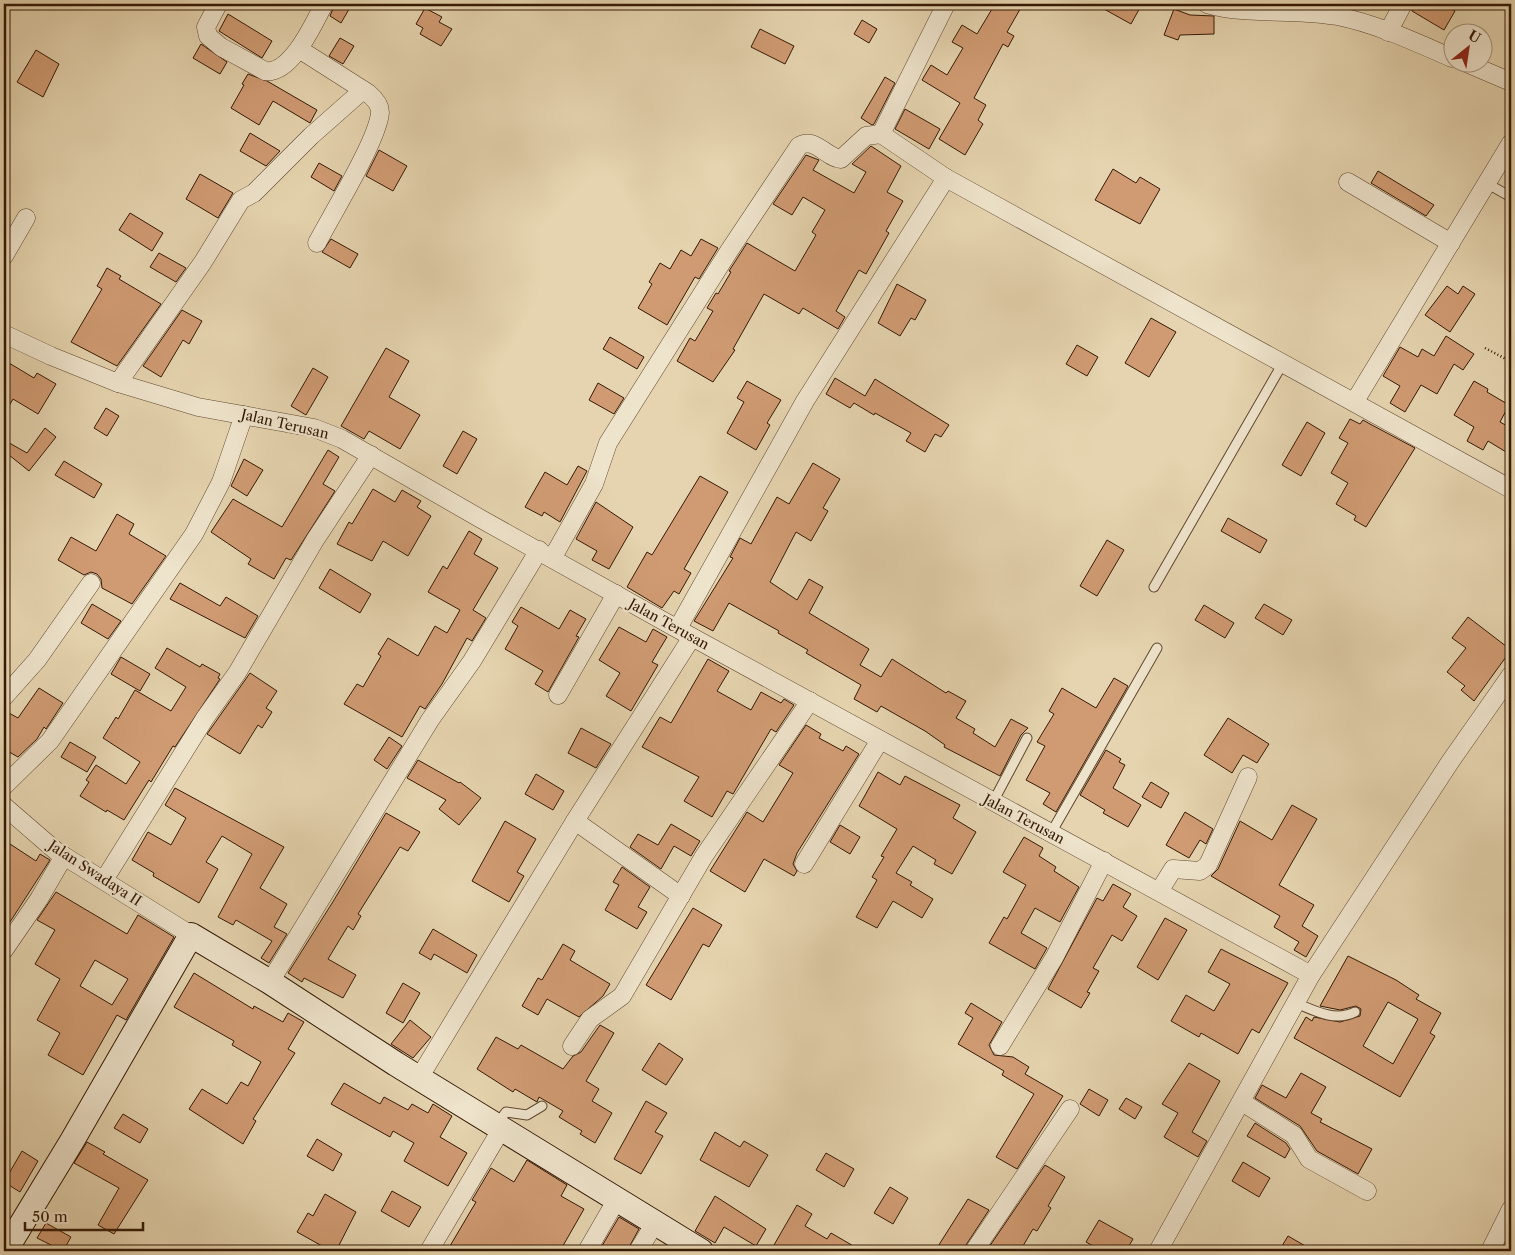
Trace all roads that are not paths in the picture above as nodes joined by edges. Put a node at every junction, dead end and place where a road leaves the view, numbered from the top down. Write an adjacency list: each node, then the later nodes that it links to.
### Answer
1 (218, 4): 8 (street)
2 (324, 4): 8 (street)
3 (946, 4): 13 (street)
4 (1206, 4): 6 (street)
5 (1403, 4): 7 (street)
6 (1295, 8): 7 (street)
7 (1388, 32): 9 (street)
8 (299, 49): 12 (street)
9 (1442, 54)
10 (1488, 72): 11 (street)
11 (1511, 82)
12 (373, 100): 20 (street); 25 (street)
13 (881, 134): 15 (street); 30 (street)
14 (1511, 144): 17 (street)
15 (946, 178): 24 (street); 34 (street)
16 (1348, 182): 21 (street)
17 (1488, 184): 18 (lane); 21 (street)
18 (1511, 197)
19 (26, 218): 22 (street)
20 (317, 243)
21 (1451, 243): 26 (street)
22 (4, 256)
23 (4, 334): 25 (street, Jalan Terusan)
24 (1283, 363): 26 (street); 32 (lane)
25 (118, 383): 27 (street, Jalan Terusan)
26 (1355, 401): 29 (street)
27 (244, 415): 28 (street, Jalan Terusan); 43 (street)
28 (371, 455): 30 (street, Jalan Terusan); 51 (street)
29 (1511, 489)
30 (546, 554): 33 (street, Jalan Terusan); 57 (street)
31 (91, 583): 38 (street)
32 (1154, 587)
33 (616, 594): 34 (street, Jalan Terusan); 37 (street)
34 (685, 633): 39 (street, Jalan Terusan); 46 (street)
35 (1157, 648): 47 (lane)
36 (1511, 675): 56 (street)
37 (558, 695)
38 (4, 697)
39 (810, 701): 41 (street, Jalan Terusan); 53 (street)
40 (1027, 738): 44 (lane)
41 (880, 740): 44 (street, Jalan Terusan); 50 (street)
42 (1248, 778): 52 (street)
43 (4, 786)
44 (993, 802): 47 (street, Jalan Terusan)
45 (4, 806): 48 (street, Jalan Swadaya II)
46 (575, 821): 53 (street); 62 (street)
47 (1051, 833): 49 (street, Jalan Terusan)
48 (64, 856): 51 (street, Jalan Swadaya II); 55 (street)
49 (1104, 861): 52 (street, Jalan Terusan); 61 (street)
50 (804, 864)
51 (104, 880): 54 (street, Jalan Swadaya II)
52 (1160, 890): 56 (street, Jalan Terusan)
53 (681, 896): 60 (street)
54 (191, 935): 57 (street); 71 (street)
55 (4, 950)
56 (1311, 975): 58 (street)
57 (270, 982): 62 (street)
58 (1296, 1003): 59 (lane); 63 (street)
59 (1355, 1012)
60 (572, 1046)
61 (1000, 1046)
62 (418, 1078): 66 (street)
63 (1242, 1102): 67 (street); 77 (street)
64 (542, 1106): 66 (lane)
65 (1070, 1109): 76 (street)
66 (500, 1126): 68 (street); 72 (street)
67 (1367, 1191)
68 (617, 1199): 70 (street); 73 (street)
69 (1511, 1209): 78 (street)
70 (655, 1223): 74 (street); 75 (street)
71 (7, 1251)
72 (429, 1251)
73 (587, 1251)
74 (638, 1251)
75 (701, 1251)
76 (974, 1251)
77 (1158, 1251)
78 (1490, 1251)

